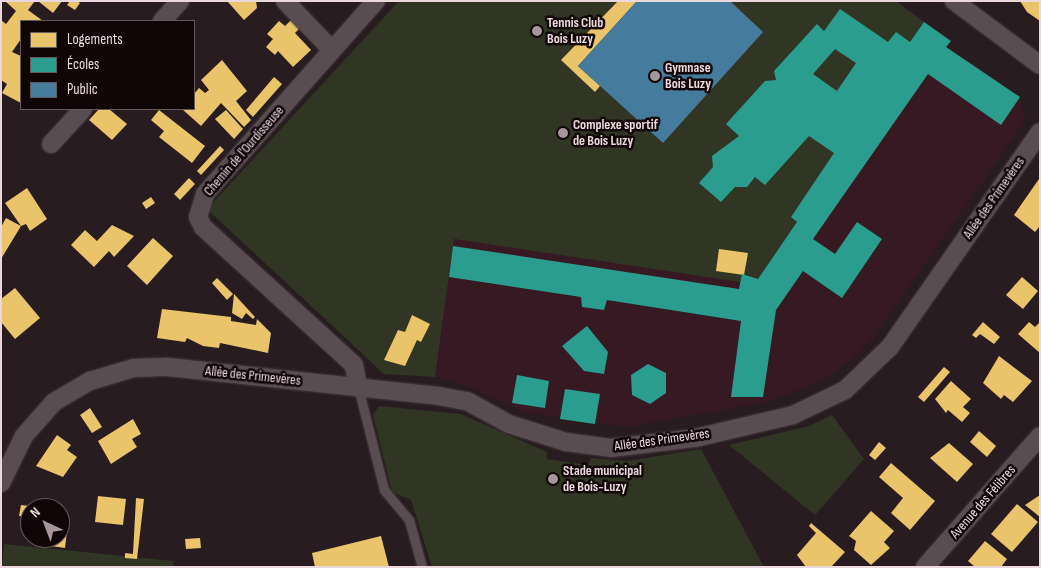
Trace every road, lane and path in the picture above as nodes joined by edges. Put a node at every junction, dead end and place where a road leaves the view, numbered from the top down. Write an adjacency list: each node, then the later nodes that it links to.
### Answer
1 (180, 1): 5 (street)
2 (285, 1): 6 (street)
3 (376, 1): 6 (street, Chemin de l'Ourdisseuse)
4 (954, 1): 7 (street)
5 (163, 20)
6 (332, 50): 11 (street, Chemin de l'Ourdisseuse)
7 (1040, 66)
8 (82, 110): 10 (street)
9 (1040, 132): 11 (street, Allée des Primevères)
10 (52, 144)
11 (358, 386): 13 (street, Allée des Primevères); 14 (lane)
12 (1040, 436): 15 (street, Avenue des Félibres)
13 (1, 483)
14 (422, 567)
15 (925, 567)

